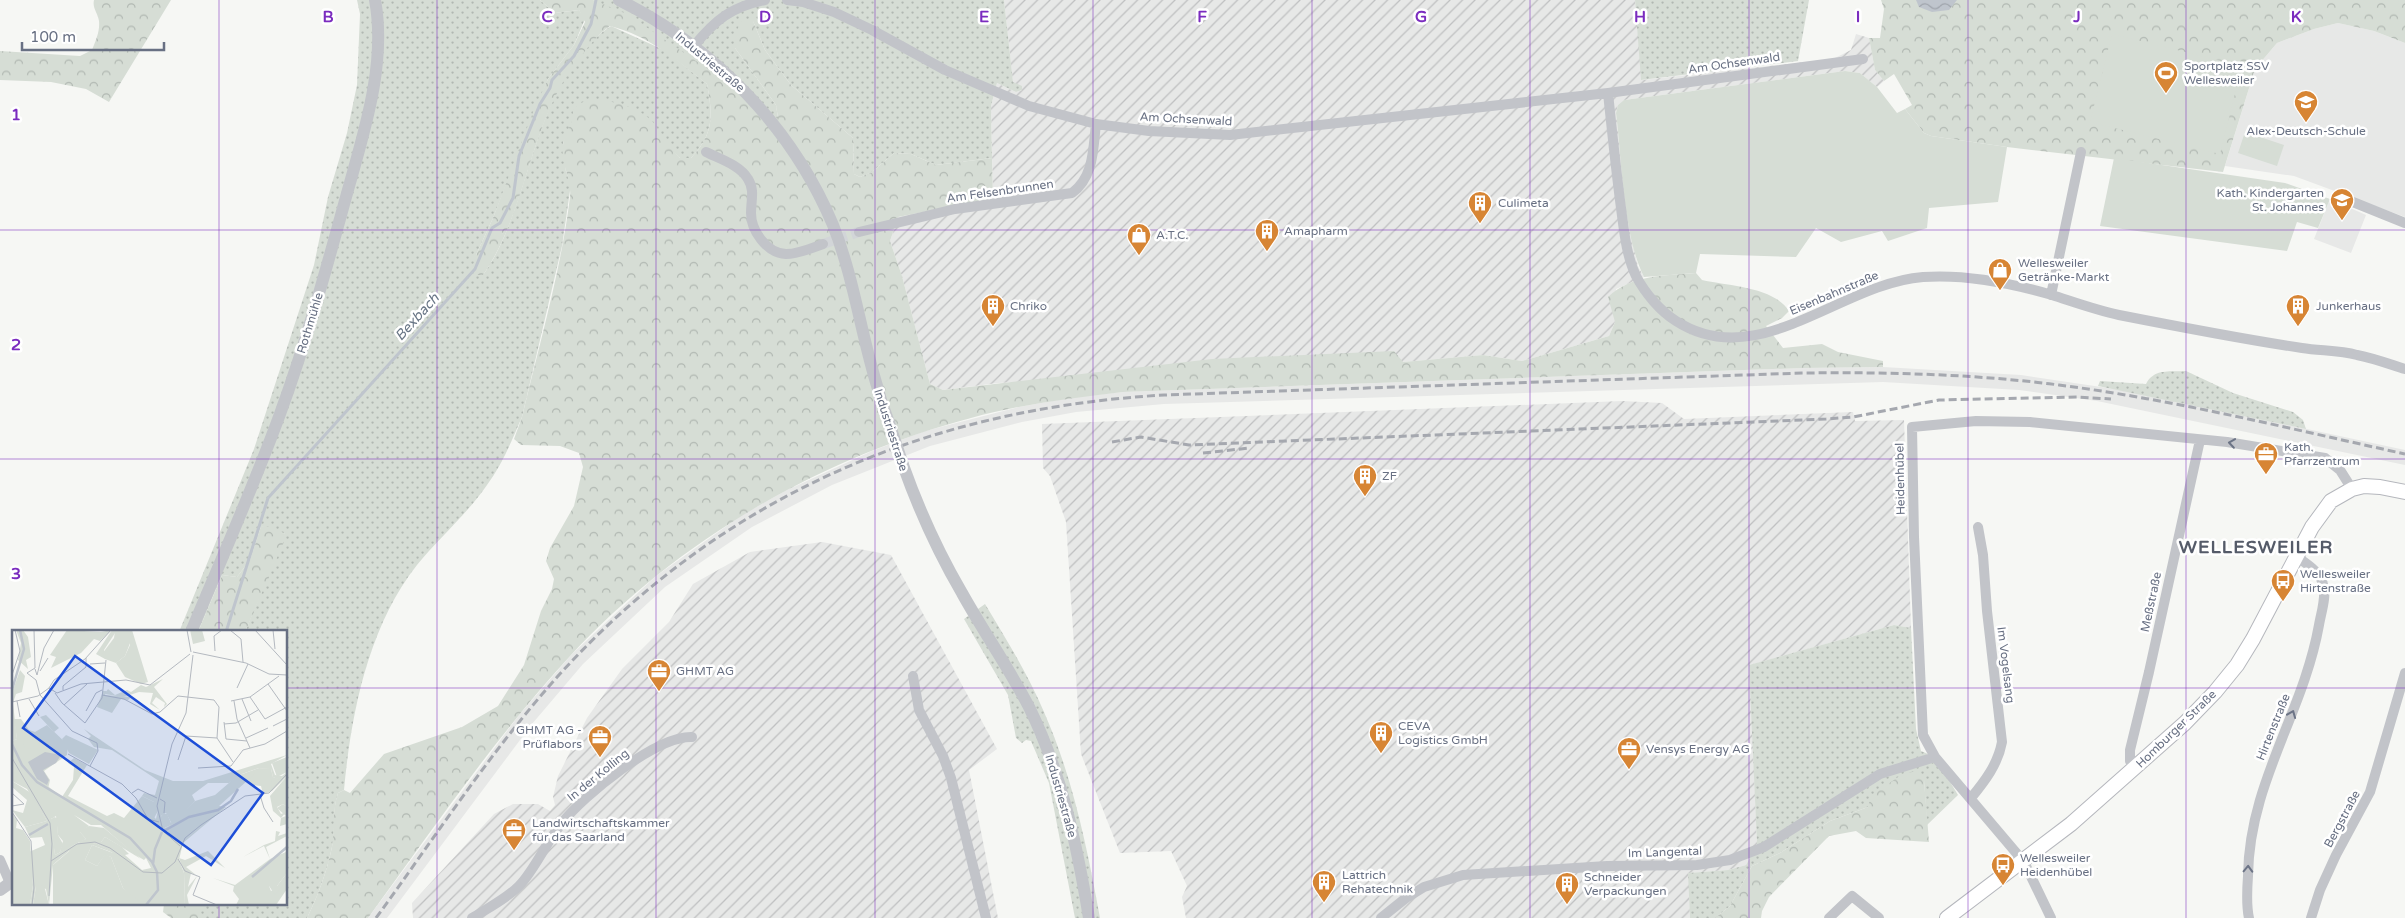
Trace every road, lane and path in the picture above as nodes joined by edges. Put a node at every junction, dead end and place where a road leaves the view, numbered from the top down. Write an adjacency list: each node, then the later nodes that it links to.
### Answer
1 (375, 0): 22 (street, Rothmühle)
2 (619, 0): 5 (street, Industriestraße)
3 (765, 0): 5 (street)
4 (787, 0): 8 (street, Am Ochsenwald)
5 (694, 46): 34 (street, Industriestraße, bridge)
6 (1863, 59): 7 (street, Am Ochsenwald)
7 (1608, 93): 8 (street, Am Ochsenwald); 15 (street, Eisenbahnstraße)
8 (1096, 124): 13 (street, Am Felsenbrunnen)
9 (706, 152): 14 (street)
10 (2081, 152): 15 (street)
11 (2338, 196): 12 (street)
12 (2405, 224)
13 (859, 232)
14 (823, 244)
15 (2051, 295): 16 (street, Eisenbahnstraße)
16 (2405, 369)
17 (2200, 440): 18 (street, Heidenhübel, one-way to 17); 26 (street, Heidenhübel); 27 (street, Meßstraße)
18 (2352, 489): 19 (main road, Homburger Straße); 21 (main road, Homburger Straße)
19 (2405, 492)
20 (1978, 527): 28 (street, Im Vogelsang)
21 (2297, 557): 27 (main road, Homburger Straße); 40 (street, Hirtenstraße, one-way to 21)
22 (192, 630)
23 (2405, 673): 41 (street, Bergstraße)
24 (913, 676): 33 (street)
25 (692, 737): 32 (street, In der Kolling)
26 (1935, 757): 28 (street, Heidenhübel); 35 (street, Im Langental)
27 (2134, 769): 30 (main road, Homburger Straße)
28 (1971, 798): 30 (street, Heidenhübel)
29 (0, 860): 31 (street)
30 (2024, 862): 38 (main road, Homburger Straße); 39 (street, Heidenhübel)
31 (8, 884)
32 (472, 918)
33 (986, 918)
34 (1089, 918)
35 (1381, 918)
36 (1829, 918): 37 (street)
37 (1879, 918)
38 (1948, 918)
39 (2051, 918)
40 (2249, 918)
41 (2311, 918)

